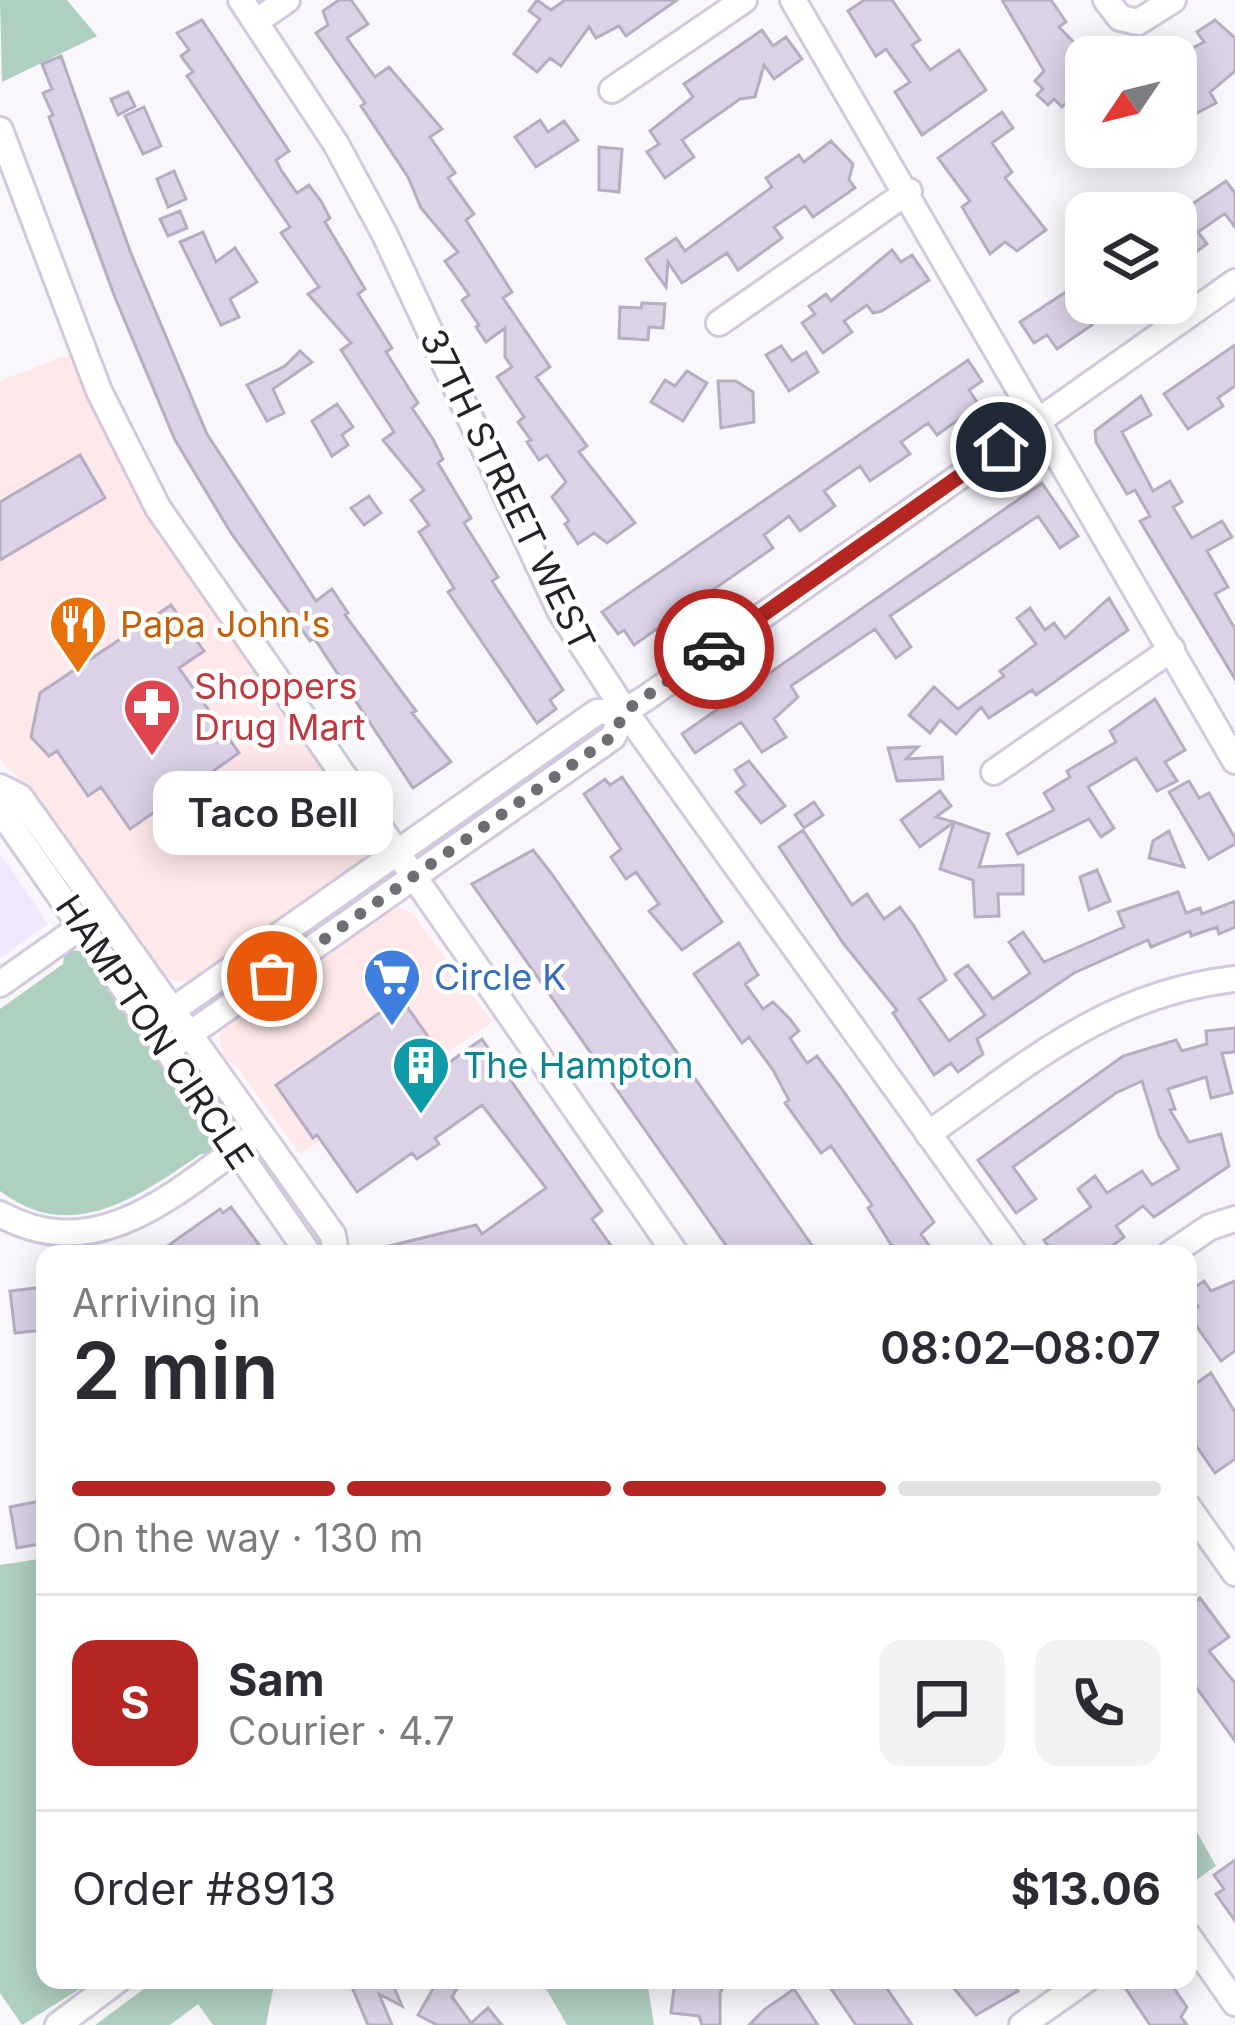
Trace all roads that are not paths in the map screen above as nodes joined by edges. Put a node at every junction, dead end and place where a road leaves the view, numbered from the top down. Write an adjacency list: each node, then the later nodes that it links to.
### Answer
1 (242, 0): 7 (street, 37TH STREET WEST)
2 (287, 0): 7 (street)
3 (744, 0): 8 (street)
4 (793, 0): 10 (street)
5 (1106, 0): 6 (street)
6 (1173, 0)
7 (257, 21): 15 (street, 37TH STREET WEST)
8 (613, 91)
9 (0, 130): 20 (street)
10 (908, 191): 12 (street); 13 (street)
11 (1235, 282): 13 (street)
12 (719, 323)
13 (1040, 419): 14 (street); 15 (street)
14 (1172, 649): 16 (street); 17 (street)
15 (625, 711): 20 (street); 21 (street); 28 (street, 37TH STREET WEST)
16 (1235, 760)
17 (994, 772)
18 (0, 787): 22 (street, HAMPTON CIRCLE)
19 (0, 810): 22 (street, HAMPTON CIRCLE)
20 (399, 854): 21 (street); 25 (street)
21 (413, 877): 26 (street); 34 (street)
22 (92, 918): 24 (street); 25 (street, HAMPTON CIRCLE)
23 (1235, 979): 28 (street)
24 (0, 984)
25 (164, 1017): 26 (street, HAMPTON CIRCLE)
26 (181, 1040): 27 (street, HAMPTON CIRCLE); 29 (street, HAMPTON CIRCLE)
27 (260, 1130): 29 (street); 33 (street, HAMPTON CIRCLE)
28 (928, 1135): 35 (street, 37TH STREET WEST)
29 (237, 1148): 30 (street); 32 (street, HAMPTON CIRCLE)
30 (0, 1214)
31 (1235, 1219): 36 (street)
32 (303, 1245)
33 (335, 1245)
34 (670, 1245)
35 (1008, 1245)
36 (1183, 1245)
37 (1197, 1520): 38 (street)
38 (1235, 1573)
39 (1197, 1949): 42 (street)
40 (106, 1989): 43 (street)
41 (1074, 1989): 44 (street)
42 (1235, 2003)
43 (58, 2025)
44 (1022, 2025)

